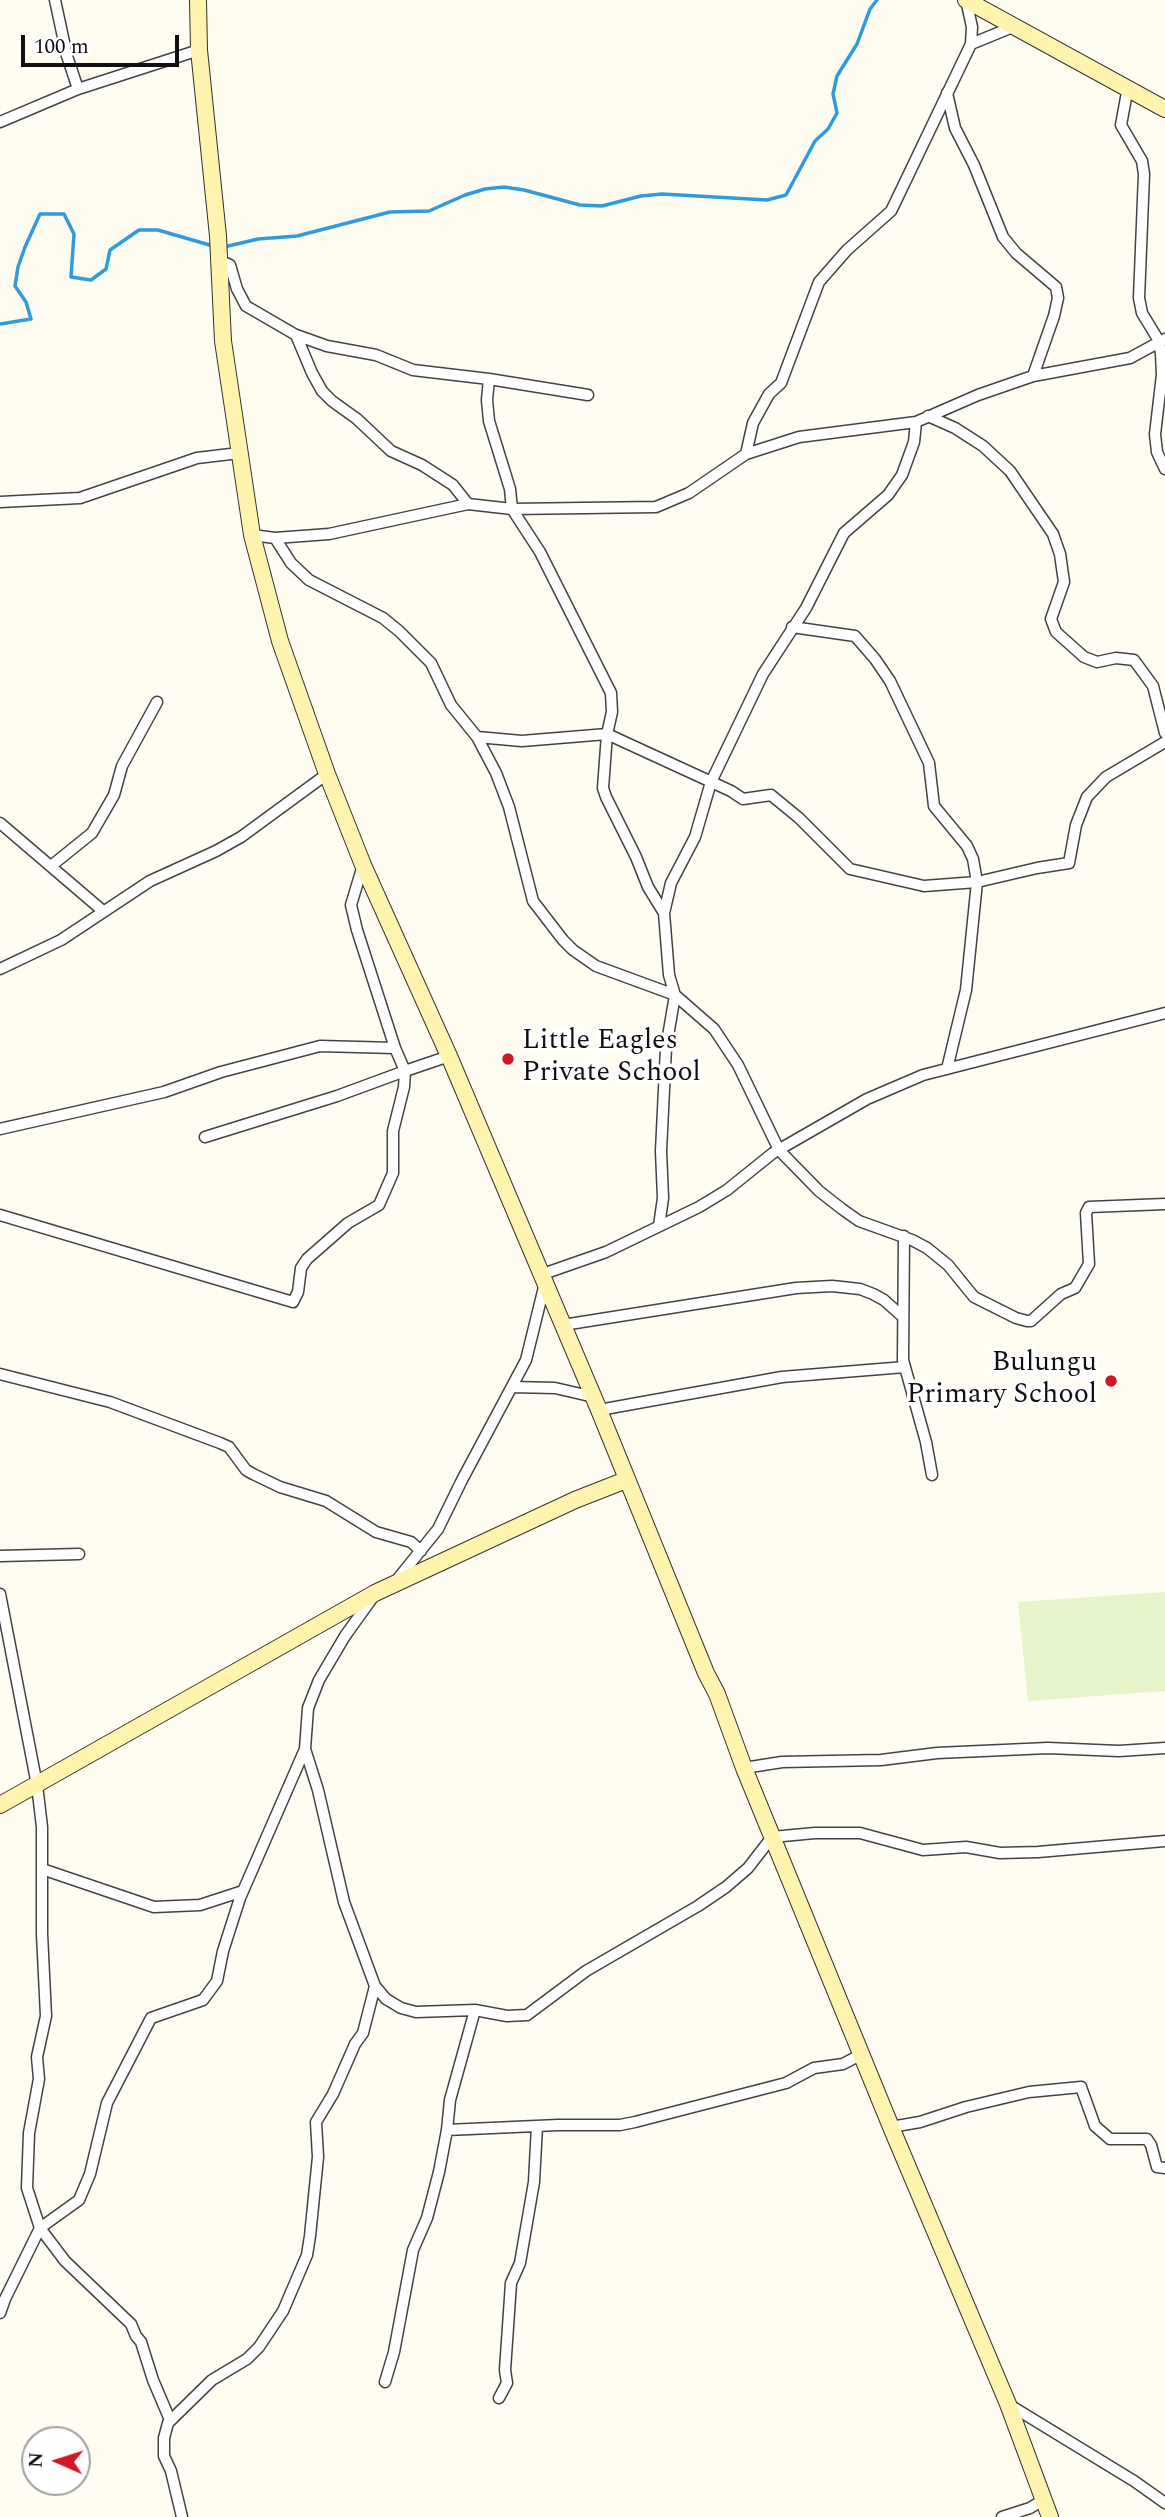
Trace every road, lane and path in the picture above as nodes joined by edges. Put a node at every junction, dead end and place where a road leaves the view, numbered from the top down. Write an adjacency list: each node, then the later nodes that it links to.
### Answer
1 (55, 0): 8 (street)
2 (198, 0): 6 (street)
3 (966, 0): 4 (street); 5 (street)
4 (1014, 26): 5 (street); 7 (street)
5 (971, 44): 9 (street)
6 (199, 50): 8 (street); 12 (street)
7 (1128, 87): 10 (street); 14 (street)
8 (78, 89): 11 (street)
9 (947, 93): 15 (street); 21 (street)
10 (1165, 109)
11 (0, 121)
12 (218, 249): 13 (street); 20 (street)
13 (296, 335): 16 (street); 24 (street)
14 (1162, 340): 15 (street); 22 (street)
15 (1033, 376): 18 (street)
16 (489, 379): 17 (street); 25 (street)
17 (588, 395)
18 (928, 416): 19 (street); 30 (street)
19 (916, 422): 21 (street); 28 (street)
20 (239, 453): 23 (street); 26 (street)
21 (746, 454): 25 (street)
22 (1165, 469)
23 (0, 502)
24 (468, 504): 25 (street); 27 (street)
25 (512, 509): 31 (street)
26 (252, 535): 27 (street); 34 (street)
27 (275, 538): 32 (street)
28 (792, 627): 35 (street); 39 (street)
29 (157, 702): 38 (street)
30 (1165, 733)
31 (607, 734): 32 (street); 35 (street); 41 (street)
32 (477, 737): 43 (street)
33 (1165, 742): 39 (street)
34 (327, 774): 37 (street); 40 (street)
35 (711, 782): 39 (street); 41 (street)
36 (0, 823): 38 (street)
37 (363, 865): 45 (street); 46 (street)
38 (51, 866): 40 (street)
39 (977, 882): 47 (street)
40 (103, 911): 42 (street)
41 (664, 913): 43 (street)
42 (0, 969)
43 (675, 995): 51 (street); 54 (street)
44 (1165, 1013): 47 (street)
45 (395, 1048): 48 (street); 49 (street)
46 (449, 1056): 48 (street); 56 (street)
47 (947, 1069): 51 (street)
48 (405, 1071): 50 (street); 53 (street)
49 (0, 1129)
50 (205, 1137)
51 (779, 1150): 54 (street); 55 (street)
52 (1165, 1204): 55 (street)
53 (0, 1215)
54 (659, 1226): 56 (street)
55 (904, 1236): 57 (street)
56 (544, 1278): 58 (street); 61 (street)
57 (903, 1317): 58 (street); 59 (street)
58 (563, 1325): 62 (street)
59 (905, 1367): 62 (street); 63 (street)
60 (0, 1374): 65 (street)
61 (512, 1387): 62 (street); 65 (street)
62 (597, 1403): 64 (street)
63 (932, 1475)
64 (626, 1480): 68 (street); 74 (street)
65 (421, 1551): 68 (street)
66 (79, 1554): 67 (street)
67 (0, 1556)
68 (394, 1583): 69 (street)
69 (375, 1593): 73 (street); 75 (street)
70 (0, 1594): 71 (street)
71 (3, 1625): 75 (street)
72 (1165, 1748): 74 (street)
73 (305, 1749): 80 (street); 81 (street)
74 (744, 1768): 77 (street)
75 (37, 1785): 76 (street); 79 (street)
76 (0, 1805)
77 (772, 1837): 78 (street); 82 (street); 83 (street)
78 (1165, 1842)
79 (42, 1869): 80 (street); 88 (street)
80 (243, 1891): 88 (street)
81 (376, 1986): 82 (street); 93 (street)
82 (475, 2010): 86 (street)
83 (862, 2054): 84 (street); 85 (street)
84 (537, 2126): 86 (street); 91 (street)
85 (891, 2127): 87 (street); 92 (street)
86 (447, 2130): 90 (street)
87 (1165, 2168)
88 (40, 2228): 89 (street); 93 (street)
89 (0, 2313)
90 (386, 2382)
91 (499, 2398)
92 (1008, 2404): 94 (street); 95 (street)
93 (170, 2420): 96 (street)
94 (1043, 2500): 97 (street); 98 (street)
95 (1165, 2503)
96 (182, 2517)
97 (1002, 2517)
98 (1050, 2517)

